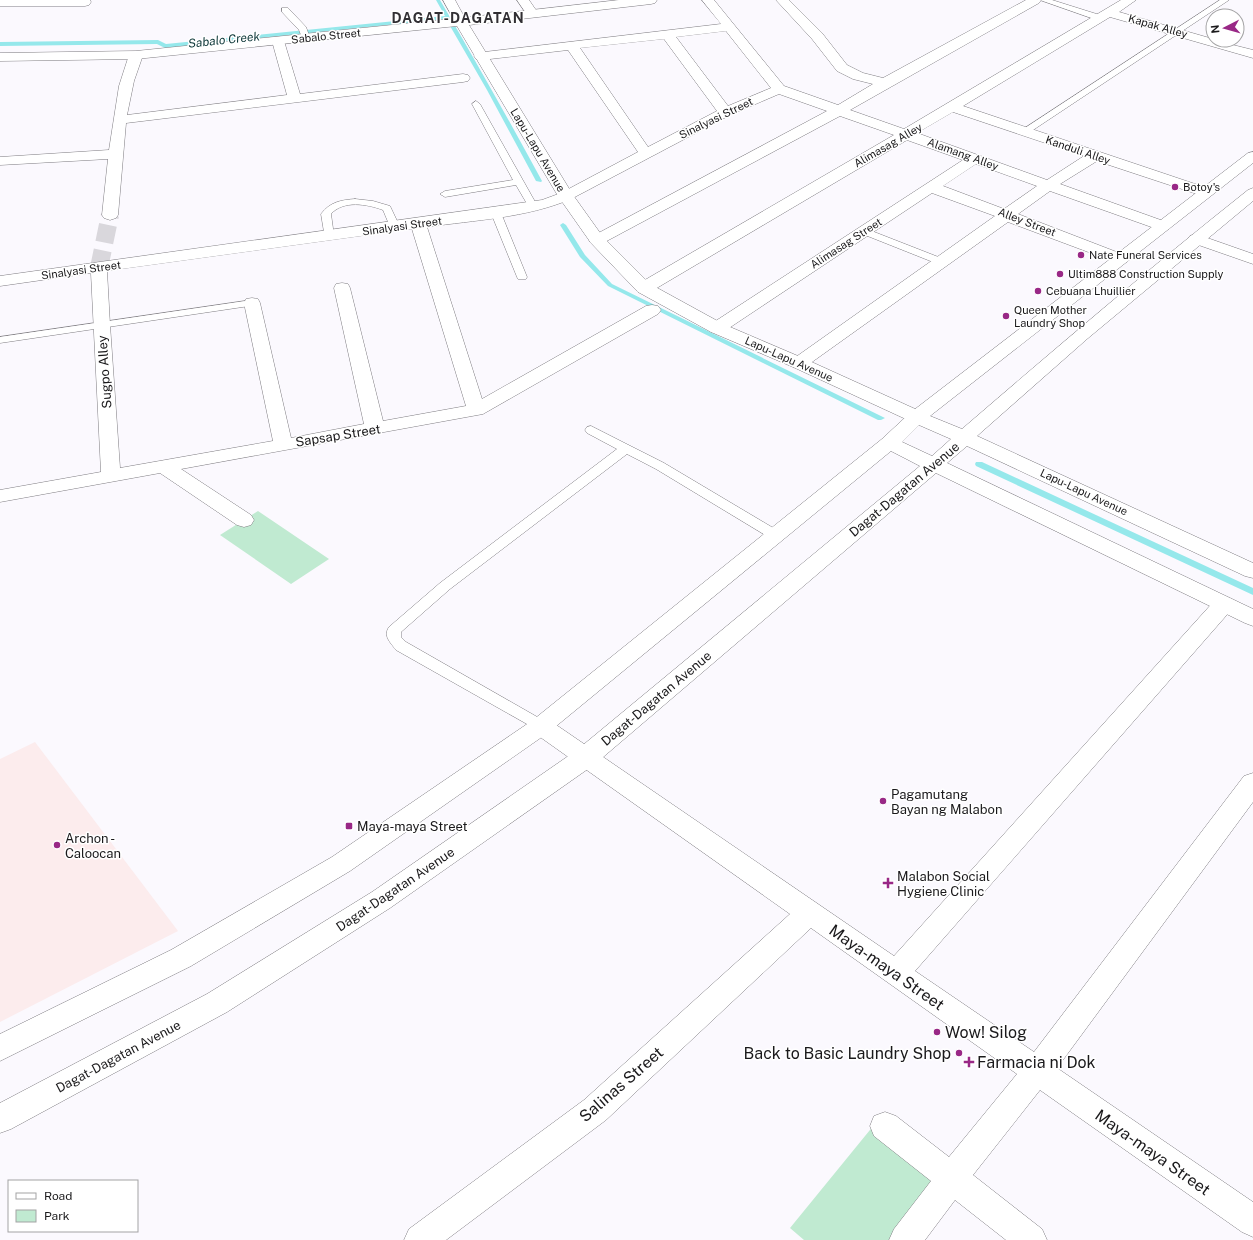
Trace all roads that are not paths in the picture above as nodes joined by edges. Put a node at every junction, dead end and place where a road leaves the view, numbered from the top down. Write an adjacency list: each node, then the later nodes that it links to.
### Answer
1 (449, 0): 16 (street, Lapu-Lapu Avenue)
2 (523, 0): 14 (street)
3 (651, 0): 14 (street, Sabalo Street)
4 (708, 0): 17 (street)
5 (782, 0): 28 (street)
6 (1035, 0): 28 (street)
7 (1044, 0): 15 (lane)
8 (1130, 0): 15 (street, Alimasag Alley)
9 (1225, 0): 18 (lane)
10 (15, 1): 11 (street); 12 (street)
11 (0, 2)
12 (85, 2)
13 (285, 10): 20 (lane)
14 (532, 13): 16 (street, Sabalo Street)
15 (1105, 15): 18 (street, Kapak Alley); 32 (street, Alimasag Alley)
16 (461, 22): 20 (street, Sabalo Street); 25 (street, Lapu-Lapu Avenue)
17 (731, 27): 19 (street); 29 (street)
18 (1177, 31): 23 (street, Kapak Alley); 36 (lane)
19 (667, 34): 22 (street); 34 (street)
20 (306, 38): 21 (street, Sabalo Street)
21 (278, 41): 24 (street, Sabalo Street); 30 (street)
22 (572, 46): 25 (street); 39 (street)
23 (1253, 54)
24 (136, 55): 26 (street, Sabalo Street); 35 (street)
25 (480, 56): 50 (street, Lapu-Lapu Avenue)
26 (0, 57)
27 (463, 78): 30 (street)
28 (885, 83): 33 (street)
29 (779, 89): 33 (street, Alamang Alley); 34 (street, Sinalyasi Street)
30 (295, 99): 35 (street)
31 (476, 104): 44 (lane)
32 (952, 107): 36 (street, Kanduli Alley); 37 (street, Alimasag Alley)
33 (838, 111): 37 (street, Alamang Alley); 61 (street)
34 (725, 112): 39 (street, Sinalyasi Street)
35 (120, 120): 38 (street)
36 (1024, 132): 40 (street, Kanduli Alley)
37 (906, 134): 42 (street, Alamang Alley); 69 (street, Alimasag Alley)
38 (115, 154): 43 (street); 53 (street)
39 (646, 154): 50 (street, Sinalyasi Street)
40 (1094, 156): 45 (street); 47 (street, Kanduli Alley)
41 (1253, 156): 47 (street)
42 (975, 158): 45 (street, Alamang Alley); 46 (street, Alimasag Street)
43 (0, 161)
44 (520, 182): 49 (lane); 51 (lane)
45 (1049, 185): 54 (street); 56 (street, Alamang Alley)
46 (931, 187): 54 (street, Alley Street); 58 (street, Alimasag Street)
47 (1205, 192): 56 (street)
48 (1253, 193): 60 (street, Dagat-Dagatan Avenue)
49 (445, 194)
50 (566, 196): 51 (street, Sinalyasi Street); 61 (street, Lapu-Lapu Avenue)
51 (533, 207): 52 (street, Sinalyasi Street)
52 (496, 213): 55 (street, Sinalyasi Street); 66 (lane)
53 (110, 215)
54 (1007, 215): 62 (street, Alley Street); 64 (street)
55 (418, 224): 57 (street, Sinalyasi Street); 76 (street)
56 (1163, 226): 62 (street)
57 (395, 227): 59 (street, Sinalyasi Street); 59 (lane)
58 (864, 231): 64 (lane); 73 (street, Alimasag Street)
59 (329, 236): 65 (street, Sinalyasi Street)
60 (1196, 239): 63 (street); 80 (street, Dagat-Dagatan Avenue)
61 (596, 240): 69 (street, Lapu-Lapu Avenue)
62 (1121, 259): 77 (street)
63 (1253, 259)
64 (942, 262): 75 (street)
65 (99, 268): 67 (street, Sinalyasi Street); 72 (street, Sugpo Alley)
66 (522, 277)
67 (0, 281)
68 (342, 288): 78 (street)
69 (644, 288): 73 (street, Lapu-Lapu Avenue)
70 (252, 303): 72 (lane); 82 (street)
71 (652, 310): 76 (street, Sapsap Street)
72 (101, 325): 74 (lane); 86 (street, Sugpo Alley)
73 (718, 328): 75 (street, Lapu-Lapu Avenue)
74 (0, 340)
75 (799, 363): 77 (street, Lapu-Lapu Avenue)
76 (476, 410): 78 (street, Sapsap Street)
77 (917, 417): 80 (street, Lapu-Lapu Avenue); 81 (street)
78 (375, 429): 82 (street, Sapsap Street)
79 (591, 430): 83 (lane)
80 (964, 437): 84 (street, Dagat-Dagatan Avenue); 90 (street, Lapu-Lapu Avenue)
81 (889, 443): 84 (street); 89 (street)
82 (283, 444): 85 (street, Sapsap Street)
83 (626, 448): 89 (lane); 93 (lane)
84 (933, 465): 91 (street); 94 (street, Dagat-Dagatan Avenue)
85 (163, 466): 86 (street, Sapsap Street); 88 (street)
86 (111, 476): 87 (street, Sapsap Street)
87 (0, 496)
88 (244, 520)
89 (775, 535): 93 (street)
90 (1253, 571)
91 (1224, 604): 92 (street); 97 (street)
92 (1253, 618)
93 (541, 726): 94 (street, Maya-maya Street); 98 (street)
94 (586, 757): 96 (street, Maya-maya Street); 100 (street, Dagat-Dagatan Avenue)
95 (1253, 783): 99 (street)
96 (809, 913): 97 (street, Maya-maya Street); 104 (street, Salinas Street)
97 (896, 972): 99 (street, Maya-maya Street)
98 (0, 1048)
99 (1037, 1071): 102 (street); 103 (street, Maya-maya Street)
100 (0, 1119)
101 (885, 1126): 102 (street)
102 (951, 1179): 105 (street); 106 (street)
103 (1253, 1221)
104 (420, 1240)
105 (905, 1240)
106 (1031, 1240)

